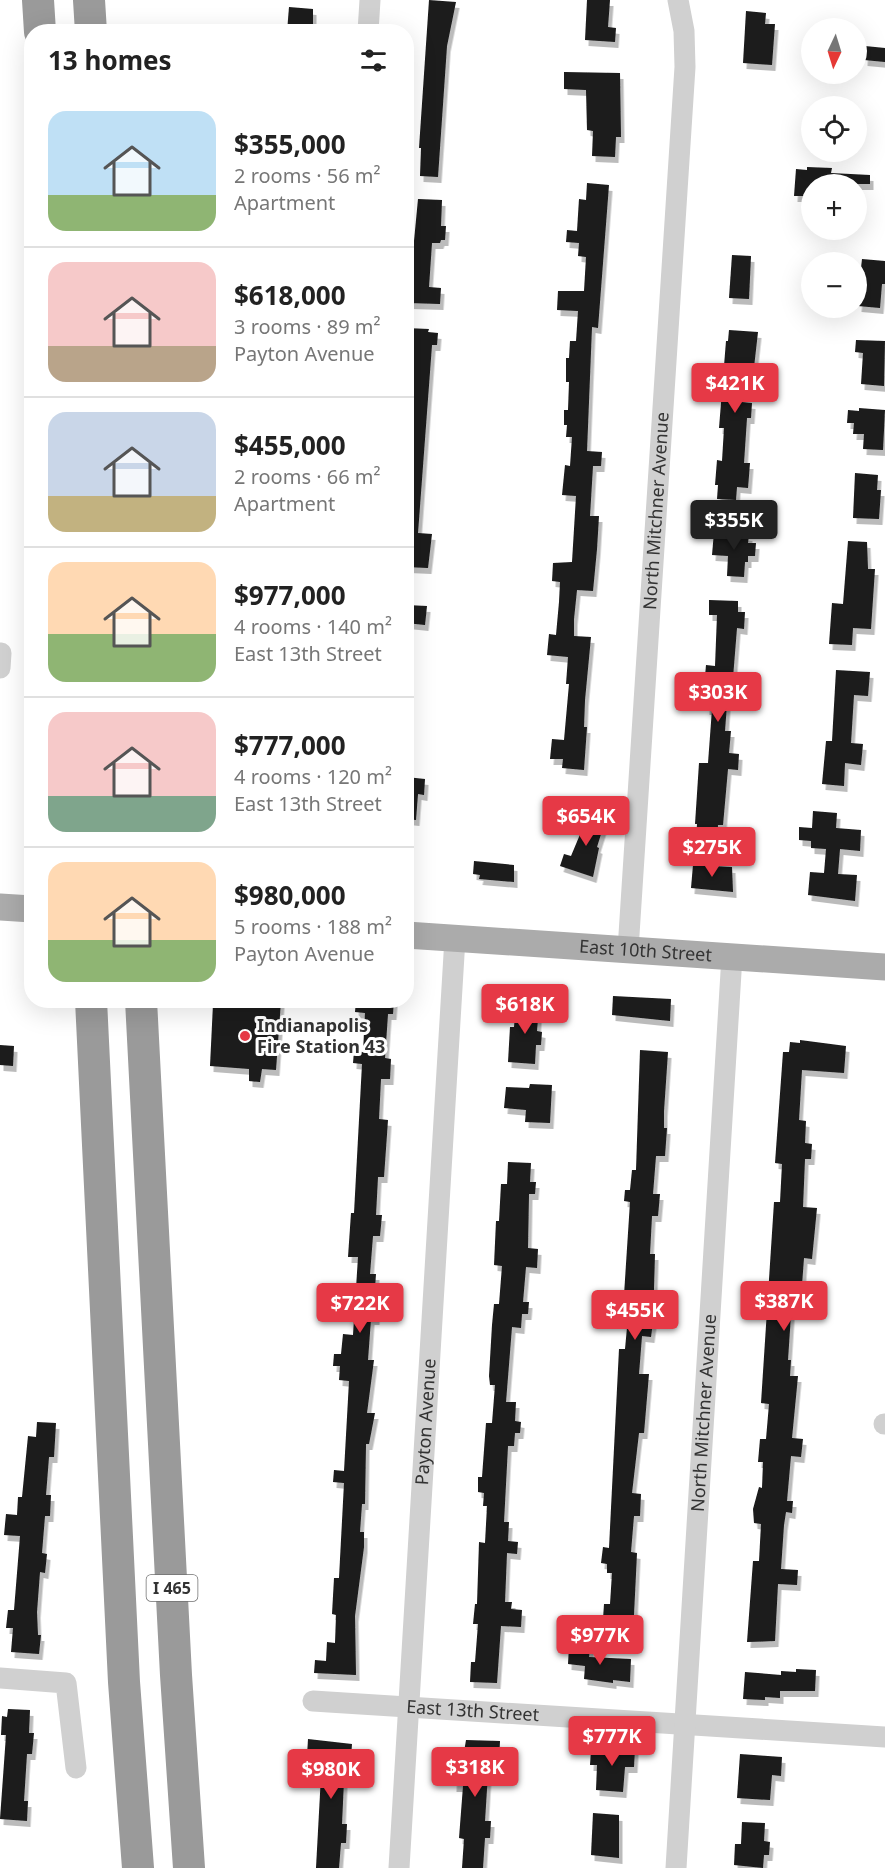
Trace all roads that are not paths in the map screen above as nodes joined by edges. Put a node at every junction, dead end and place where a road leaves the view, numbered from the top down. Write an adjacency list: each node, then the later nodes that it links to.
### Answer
1 (38, 0): 5 (highway)
2 (89, 0): 6 (highway)
3 (370, 0): 7 (street)
4 (678, 0): 14 (street, North Mitchner Avenue)
5 (40, 24)
6 (90, 24)
7 (368, 24)
8 (1, 653): 9 (street)
9 (0, 668)
10 (0, 907): 11 (main road)
11 (24, 908)
12 (414, 936): 13 (main road, East 10th Street)
13 (454, 938): 14 (main road, East 10th Street); 21 (street, Payton Avenue)
14 (628, 950): 15 (main road, East 10th Street)
15 (732, 956): 16 (main road, East 10th Street); 22 (street, North Mitchner Avenue)
16 (885, 967)
17 (90, 1008): 25 (highway, I 465)
18 (141, 1008): 26 (highway, I 465)
19 (0, 1678): 24 (street)
20 (313, 1701): 21 (street, East 13th Street)
21 (408, 1708): 22 (street, East 13th Street); 27 (street, Payton Avenue)
22 (685, 1725): 23 (street, East 13th Street); 28 (street, North Mitchner Avenue)
23 (885, 1737)
24 (76, 1768)
25 (138, 1868)
26 (189, 1868)
27 (399, 1868)
28 (676, 1868)

